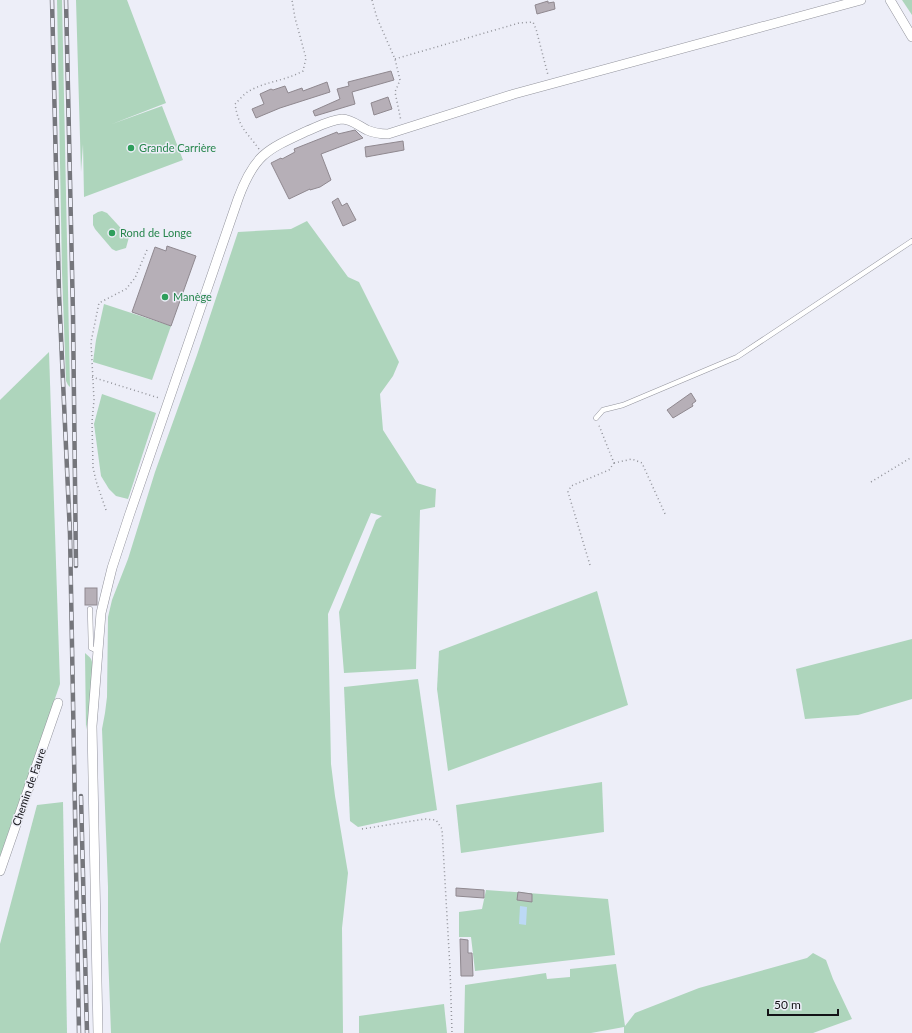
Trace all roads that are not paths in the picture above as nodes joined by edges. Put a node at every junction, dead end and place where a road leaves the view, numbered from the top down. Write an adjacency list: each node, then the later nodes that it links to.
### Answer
1 (861, 0): 7 (street)
2 (890, 0): 3 (street)
3 (912, 37)
4 (912, 241): 5 (lane)
5 (596, 418)
6 (90, 609): 7 (lane)
7 (98, 651): 10 (street)
8 (58, 703): 9 (street, Chemin de Faure)
9 (0, 871)
10 (98, 1033)

